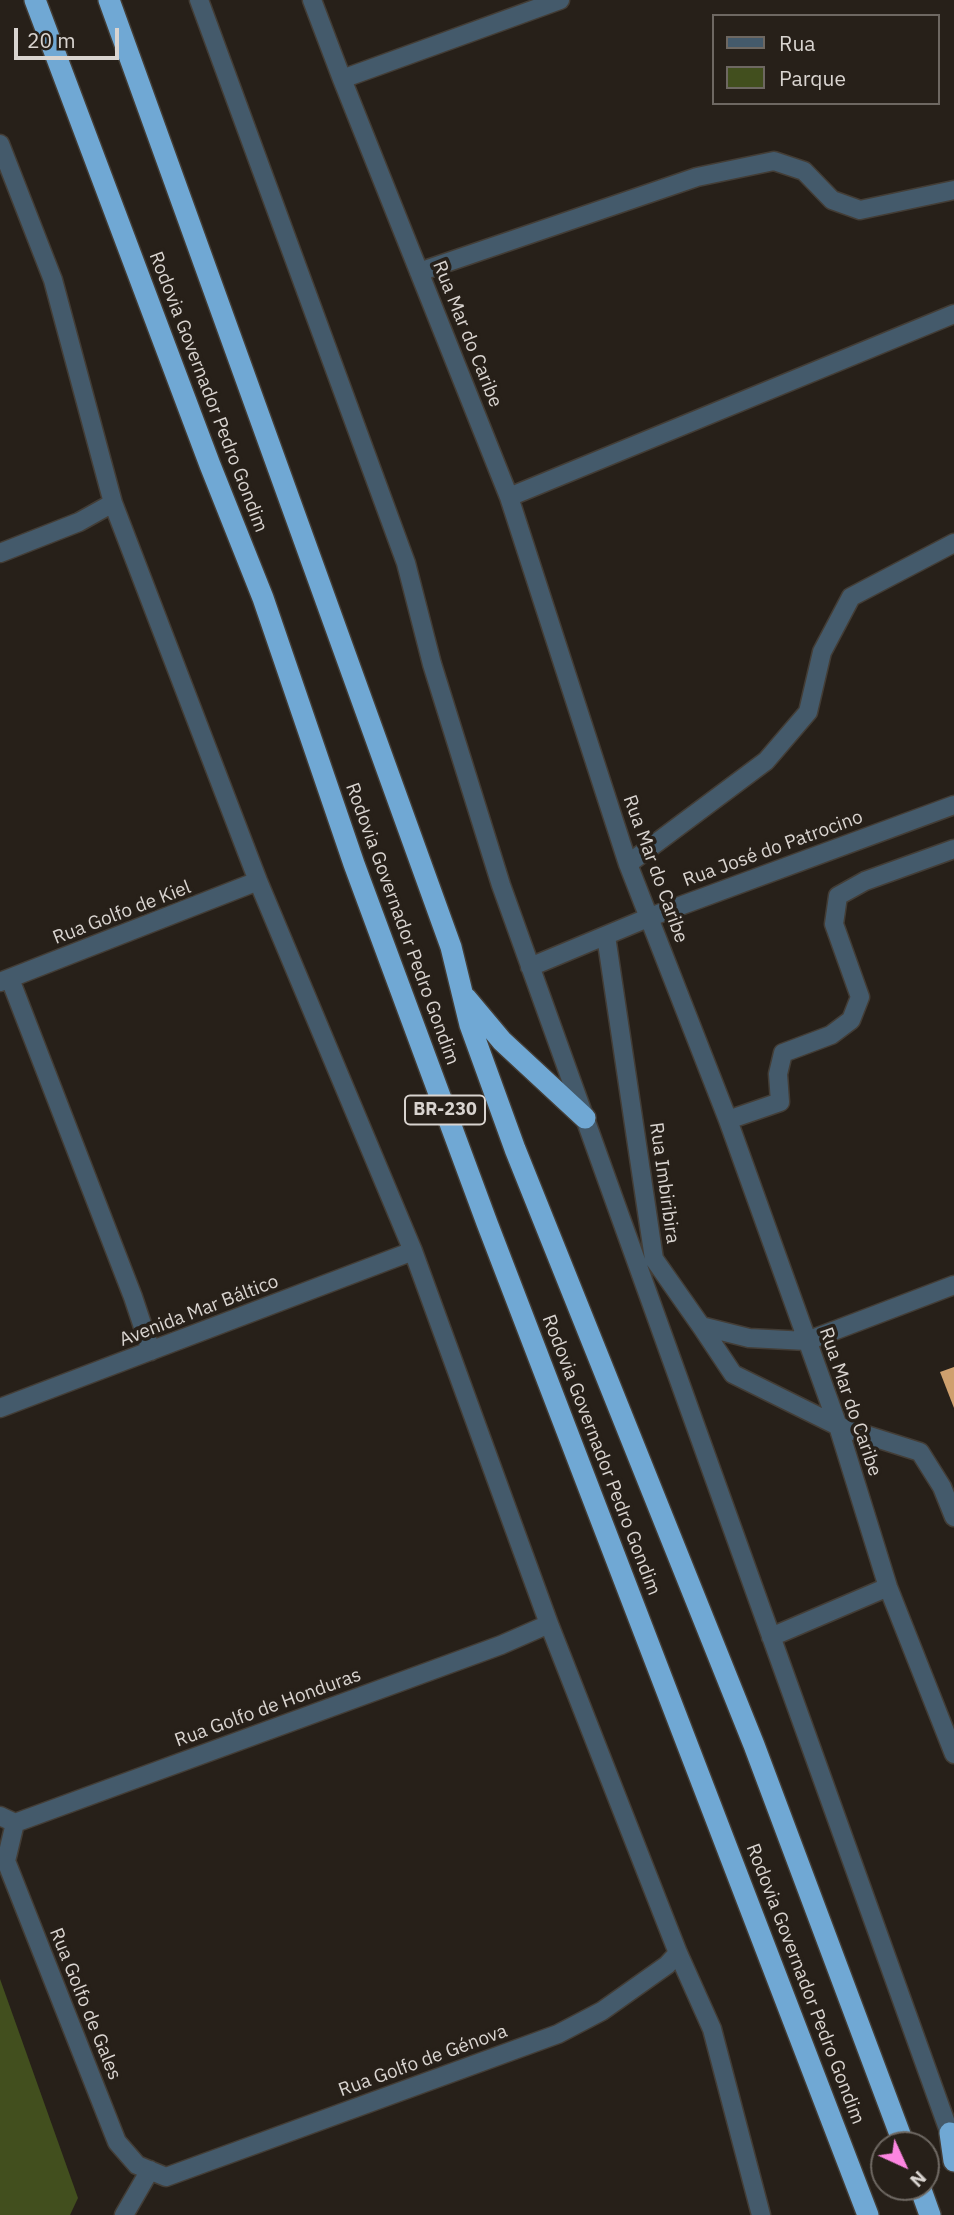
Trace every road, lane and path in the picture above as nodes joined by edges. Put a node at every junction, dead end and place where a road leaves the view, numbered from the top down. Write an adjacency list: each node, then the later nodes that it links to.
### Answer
1 (35, 0): 46 (highway, Rodovia Governador Pedro Gondim / BR-230)
2 (109, 0): 23 (highway, Rodovia Governador Pedro Gondim / BR-230)
3 (199, 0): 21 (street)
4 (312, 0): 6 (street, Rua Mar do Caribe)
5 (560, 0): 6 (street)
6 (342, 79): 9 (street, Rua Mar do Caribe)
7 (0, 145): 12 (street)
8 (954, 190): 9 (street)
9 (419, 272): 11 (street, Rua Mar do Caribe)
10 (954, 314): 11 (street)
11 (509, 497): 17 (street, Rua Mar do Caribe)
12 (113, 503): 14 (street); 18 (street)
13 (954, 542): 17 (street)
14 (0, 553)
15 (954, 805): 19 (street, Rua José do Patrocino)
16 (954, 849): 25 (street)
17 (628, 864): 19 (street, Rua Mar do Caribe)
18 (258, 881): 22 (street, Rua Golfo de Kiel); 26 (street)
19 (650, 917): 20 (street, Rua José do Patrocino); 25 (street, Rua Mar do Caribe)
20 (606, 936): 21 (street, Rua José do Patrocino); 28 (street, Rua Imbiribira)
21 (530, 967): 24 (street)
22 (5, 981): 30 (street)
23 (463, 993): 24 (highway); 40 (highway, Rodovia Governador Pedro Gondim / BR-230)
24 (585, 1118): 36 (street)
25 (728, 1120): 29 (street, Rua Mar do Caribe)
26 (413, 1251): 30 (street, Avenida Mar Báltico); 35 (street)
27 (954, 1285): 29 (street)
28 (701, 1326): 29 (street); 32 (street, Rua Imbiribira)
29 (807, 1341): 32 (street, Rua Mar do Caribe)
30 (151, 1351): 31 (street, Avenida Mar Báltico)
31 (0, 1408)
32 (838, 1426): 33 (street, Rua Imbiribira); 34 (street, Rua Mar do Caribe)
33 (954, 1517)
34 (888, 1587): 36 (street); 37 (street, Rua Mar do Caribe)
35 (549, 1624): 38 (street, Rua Golfo de Honduras); 39 (street)
36 (771, 1637): 41 (street)
37 (954, 1754)
38 (7, 1820): 43 (street, Rua Golfo de Gales)
39 (678, 1953): 43 (street, Rua Golfo de Génova); 45 (street)
40 (899, 2131)
41 (952, 2139): 42 (highway)
42 (954, 2161)
43 (158, 2174): 44 (street)
44 (124, 2215)
45 (761, 2215)
46 (868, 2215)

